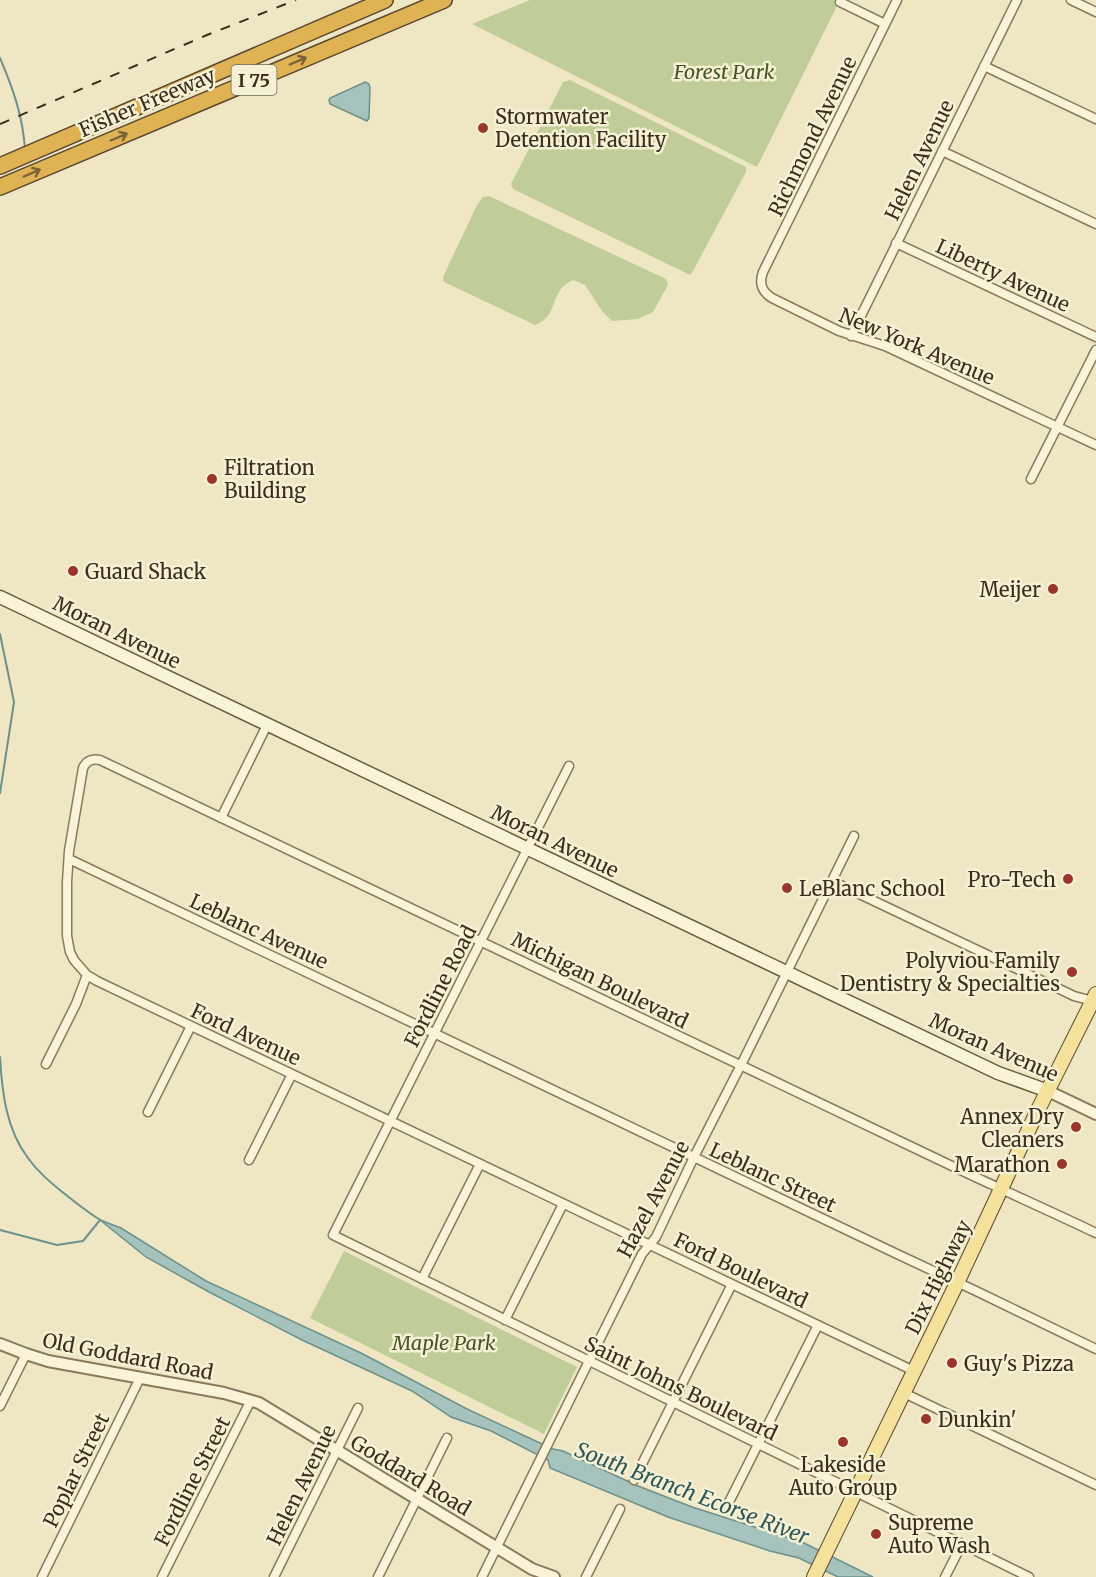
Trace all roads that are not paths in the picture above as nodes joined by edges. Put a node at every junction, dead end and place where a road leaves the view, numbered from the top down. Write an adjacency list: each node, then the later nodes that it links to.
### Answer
1 (385, 0): 12 (highway, Fisher Freeway / I 75)
2 (444, 0): 13 (highway, Fisher Freeway / I 75, one-way to 2)
3 (897, 0): 8 (street, Richmond Avenue)
4 (1017, 0): 9 (street, Helen Avenue)
5 (1071, 0): 7 (street)
6 (840, 2): 8 (street)
7 (1096, 12)
8 (885, 24): 16 (street, Richmond Avenue)
9 (984, 66): 10 (street); 11 (street, Helen Avenue)
10 (1096, 118)
11 (942, 151): 14 (street); 15 (street, Helen Avenue)
12 (0, 166)
13 (0, 187)
14 (1096, 224)
15 (896, 243): 17 (street, Helen Avenue); 18 (street, Liberty Avenue)
16 (762, 287): 17 (street, New York Avenue)
17 (851, 336): 20 (street, New York Avenue)
18 (1096, 337)
19 (1096, 350): 20 (street)
20 (1058, 427): 21 (street, New York Avenue); 22 (street)
21 (1096, 445)
22 (1031, 479)
23 (3, 599): 24 (main road, Moran Avenue)
24 (267, 725): 26 (street); 28 (main road, Moran Avenue)
25 (569, 766): 28 (street, Fordline Road)
26 (221, 818): 29 (street, Michigan Boulevard); 31 (street, Michigan Boulevard)
27 (854, 836): 30 (street, Hazel Avenue)
28 (527, 849): 31 (street, Fordline Road); 32 (main road, Moran Avenue)
29 (69, 859): 33 (street); 36 (street, Leblanc Avenue)
30 (832, 881): 32 (street, Hazel Avenue); 34 (street)
31 (481, 941): 36 (street, Fordline Road); 38 (street, Michigan Boulevard)
32 (786, 973): 38 (street, Hazel Avenue); 40 (main road, Moran Avenue)
33 (87, 975): 35 (street, Ford Avenue); 37 (street)
34 (1095, 999): 40 (main road, Dix Highway)
35 (191, 1026): 39 (street, Ford Avenue); 41 (street)
36 (435, 1033): 43 (street, Fordline Road); 44 (street, Leblanc Street)
37 (46, 1064)
38 (740, 1065): 44 (street, Hazel Avenue); 47 (street, Michigan Boulevard)
39 (292, 1074): 43 (street, Ford Avenue); 45 (street)
40 (1048, 1091): 42 (street, Moran Avenue); 47 (main road, Dix Highway)
41 (148, 1112)
42 (1096, 1114)
43 (391, 1121): 46 (street, Ford Boulevard); 49 (street, Fordline Road)
44 (694, 1157): 51 (street, Hazel Avenue); 53 (street, Leblanc Street)
45 (249, 1160)
46 (480, 1164): 48 (street, Ford Boulevard); 52 (street)
47 (1001, 1189): 50 (street, Michigan Boulevard); 53 (main road, Dix Highway)
48 (563, 1204): 51 (street, Ford Boulevard); 55 (street)
49 (340, 1220): 52 (street, Saint Johns Boulevard)
50 (1096, 1233)
51 (650, 1244): 54 (street, Ford Boulevard); 60 (street, Hazel Avenue)
52 (422, 1279): 55 (street, Saint Johns Boulevard)
53 (957, 1283): 58 (street, Leblanc Street); 61 (main road, Dix Highway)
54 (732, 1284): 56 (street, Ford Boulevard); 65 (street)
55 (505, 1320): 60 (street, Saint Johns Boulevard)
56 (818, 1325): 61 (street, Ford Boulevard); 69 (street)
57 (0, 1344): 59 (street, Old Goddard Road)
58 (1096, 1349)
59 (26, 1354): 62 (street, Old Goddard Road); 66 (street)
60 (589, 1361): 65 (street, Saint Johns Boulevard); 78 (street, Hazel Avenue)
61 (914, 1371): 63 (main road, Dix Highway)
62 (140, 1378): 64 (street, Old Goddard Road); 80 (street, Poplar Street)
63 (904, 1392): 72 (street); 73 (main road, Dix Highway)
64 (250, 1400): 70 (street, Goddard Road); 81 (street, Fordline Street)
65 (673, 1403): 69 (street, Saint Johns Boulevard); 71 (street)
66 (0, 1406)
67 (358, 1408): 70 (street, Helen Avenue)
68 (447, 1438): 74 (street)
69 (758, 1445): 73 (street, Saint Johns Boulevard); 75 (street)
70 (337, 1451): 74 (street, Goddard Road); 82 (street, Helen Avenue)
71 (634, 1479)
72 (1096, 1485)
73 (855, 1492): 77 (street, Saint Johns Boulevard); 79 (main road, Dix Highway)
74 (417, 1500): 78 (street, Goddard Road); 83 (street)
75 (727, 1506)
76 (620, 1509): 86 (street)
77 (962, 1544): 87 (street); 88 (street, Saint Johns Boulevard)
78 (497, 1548): 84 (street, Hazel Avenue); 85 (street, Goddard Road)
79 (815, 1574)
80 (42, 1577)
81 (162, 1577)
82 (274, 1577)
83 (378, 1577)
84 (482, 1577)
85 (554, 1577)
86 (586, 1577)
87 (945, 1577)
88 (1029, 1577)

